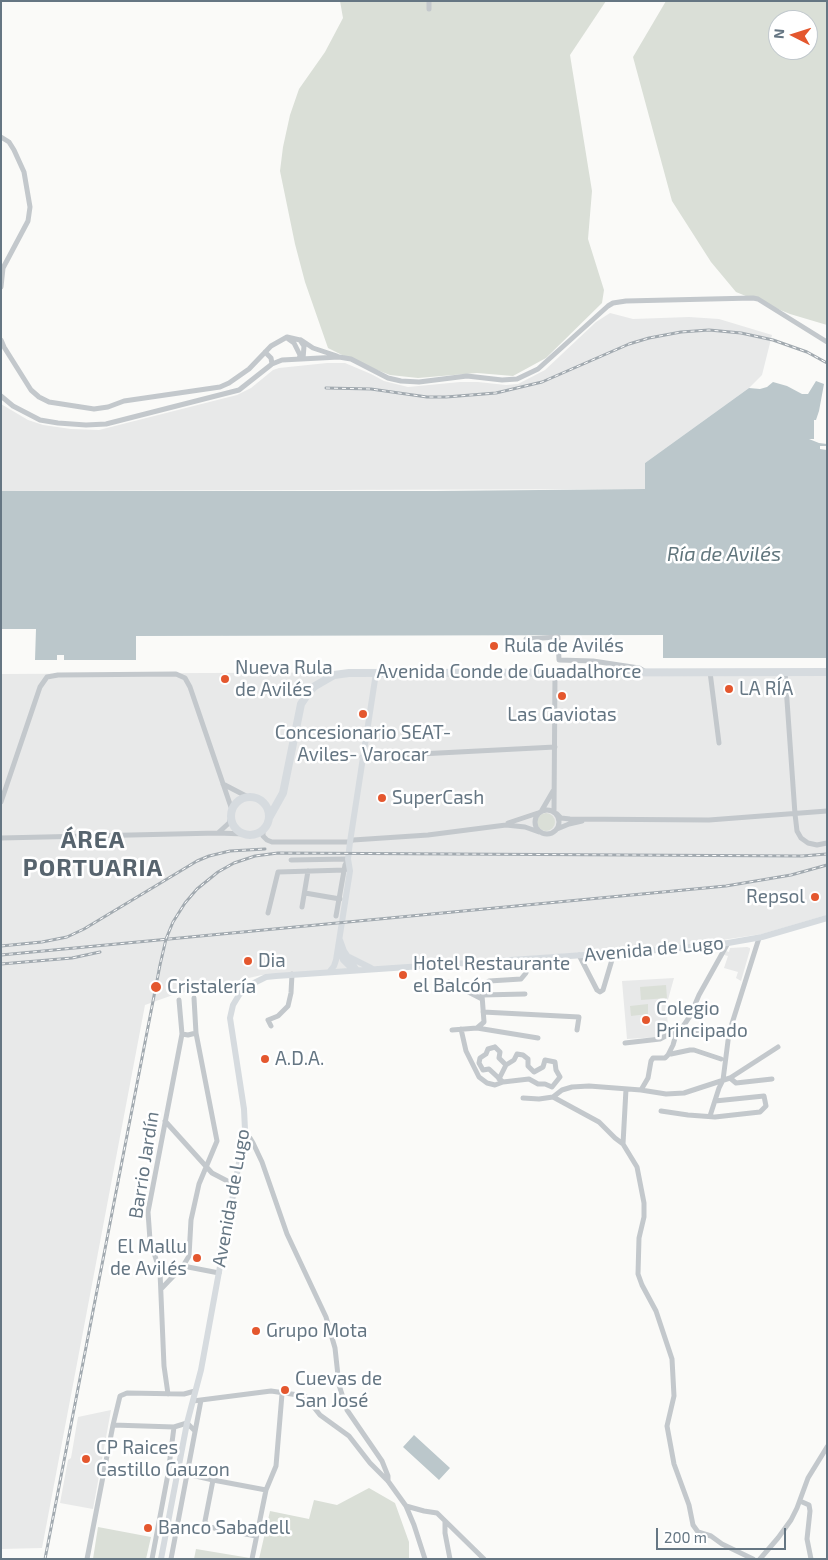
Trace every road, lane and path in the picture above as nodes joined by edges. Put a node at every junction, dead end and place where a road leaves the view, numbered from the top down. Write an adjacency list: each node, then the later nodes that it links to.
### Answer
1 (429, 1): 2 (street)
2 (429, 9)
3 (1, 137): 4 (street)
4 (1, 287)
5 (287, 337): 7 (street); 9 (street); 11 (street)
6 (1, 340): 9 (street)
7 (300, 340): 10 (street); 11 (street)
8 (827, 342): 10 (street)
9 (265, 352): 12 (street)
10 (339, 357): 11 (street)
11 (301, 359): 12 (street)
12 (272, 364): 13 (street)
13 (1, 396)
14 (526, 639): 16 (street)
15 (376, 672): 20 (highway, Avenida Conde de Guadalhorce); 23 (main road); 27 (highway, Avenida Conde de Guadalhorce)
16 (647, 672): 17 (highway, Avenida Conde de Guadalhorce); 20 (highway, Avenida Conde de Guadalhorce)
17 (710, 672): 18 (highway, Avenida Conde de Guadalhorce); 21 (street)
18 (785, 672): 19 (highway, Avenida Conde de Guadalhorce); 33 (street)
19 (827, 672)
20 (555, 673): 22 (street)
21 (719, 743)
22 (554, 747): 23 (street); 25 (street)
23 (362, 757): 44 (main road)
24 (223, 784): 26 (street); 29 (street); 34 (street)
25 (553, 791): 31 (street); 32 (street)
26 (248, 797): 28 (highway); 34 (highway)
27 (280, 799): 28 (highway); 35 (highway, Avenida Conde de Guadalhorce)
28 (262, 800): 35 (highway)
29 (1, 802)
30 (827, 811): 33 (street)
31 (539, 812): 32 (street); 37 (street); 40 (street)
32 (555, 813): 36 (street); 38 (street)
33 (794, 814): 36 (street); 45 (street)
34 (232, 817): 41 (street); 42 (highway)
35 (269, 818): 39 (highway)
36 (590, 820): 38 (street)
37 (506, 825): 40 (street); 44 (street)
38 (557, 829): 40 (street)
39 (263, 830): 42 (highway); 44 (street)
40 (539, 832)
41 (218, 834): 42 (street); 43 (street)
42 (246, 834)
43 (1, 838)
44 (350, 842): 46 (main road)
45 (827, 843)
46 (348, 859): 47 (street); 48 (main road)
47 (291, 860)
48 (348, 870): 49 (street); 51 (street); 56 (main road)
49 (308, 871): 50 (street); 53 (street)
50 (305, 893): 51 (street); 52 (street)
51 (340, 898): 54 (street)
52 (302, 907)
53 (268, 914)
54 (336, 916)
55 (827, 918): 57 (main road, Avenida de Lugo)
56 (340, 938): 61 (main road); 64 (main road); 65 (main road)
57 (759, 938): 58 (main road, Avenida de Lugo); 80 (street)
58 (728, 943): 59 (main road, Avenida de Lugo); 78 (street)
59 (614, 953): 60 (main road, Avenida de Lugo); 60 (street)
60 (579, 955): 62 (main road, Avenida de Lugo)
61 (347, 956): 63 (main road); 64 (main road)
62 (525, 959): 63 (main road, Avenida de Lugo); 69 (street)
63 (372, 968): 64 (main road, Avenida de Lugo)
64 (354, 970): 65 (main road, Avenida de Lugo)
65 (330, 971): 66 (main road, Avenida de Lugo)
66 (292, 974): 73 (street); 102 (main road, Avenida de Lugo)
67 (449, 982): 69 (street)
68 (525, 994): 69 (street)
69 (482, 997): 72 (street)
70 (194, 998): 79 (street)
71 (179, 1000): 81 (street, Barrio Jardín)
72 (483, 1012): 74 (street); 77 (street)
73 (271, 1026)
74 (477, 1028): 75 (street); 82 (street)
75 (461, 1029): 76 (street); 93 (street)
76 (452, 1030)
77 (577, 1030)
78 (678, 1031): 80 (street); 83 (street); 85 (street)
79 (196, 1033): 81 (street); 104 (street)
80 (728, 1033): 92 (street)
81 (182, 1034): 101 (street, Barrio Jardín)
82 (538, 1038)
83 (625, 1043)
84 (778, 1047): 89 (street)
85 (669, 1053): 86 (street); 95 (street)
86 (721, 1059)
87 (506, 1065): 88 (street); 93 (street); 93 (street)
88 (534, 1072): 91 (street); 91 (street)
89 (730, 1078): 90 (street); 92 (street)
90 (772, 1079)
91 (531, 1080): 93 (street)
92 (723, 1080): 95 (street); 98 (street)
93 (501, 1081)
94 (626, 1089): 95 (street); 97 (street); 103 (street)
95 (641, 1090)
96 (523, 1098): 97 (street)
97 (553, 1098): 103 (street)
98 (715, 1101): 100 (street); 100 (street)
99 (661, 1111): 100 (street)
100 (710, 1116)
101 (165, 1121): 104 (street); 108 (street, Barrio Jardín)
102 (244, 1136): 105 (main road, Avenida de Lugo); 123 (street)
103 (623, 1144): 137 (street)
104 (206, 1166): 105 (street); 106 (street)
105 (235, 1185): 107 (main road, Avenida de Lugo)
106 (183, 1266): 107 (street); 108 (street)
107 (219, 1273): 109 (main road, Avenida de Lugo)
108 (161, 1290): 110 (street, Barrio Jardín)
109 (195, 1391): 110 (street); 113 (main road, Avenida de Lugo)
110 (168, 1394): 115 (street)
111 (282, 1394): 112 (street); 123 (street); 124 (street)
112 (201, 1400): 113 (street); 117 (street)
113 (193, 1401): 114 (main road, Avenida de Lugo)
114 (187, 1423): 116 (street); 117 (street); 121 (main road, Avenida de Lugo)
115 (113, 1426): 116 (street); 129 (street)
116 (174, 1428): 119 (street)
117 (196, 1431): 120 (street)
118 (827, 1447): 125 (street)
119 (168, 1474): 121 (street); 130 (street)
120 (187, 1474): 121 (street); 122 (street); 132 (street)
121 (177, 1476): 131 (main road, Avenida de Lugo)
122 (213, 1480): 124 (street); 128 (street)
123 (388, 1481): 126 (street)
124 (266, 1490): 128 (street)
125 (800, 1501): 138 (street); 139 (street)
126 (406, 1506): 127 (street); 134 (street)
127 (445, 1522): 135 (street); 136 (street)
128 (256, 1536): 133 (street)
129 (87, 1559)
130 (152, 1559)
131 (162, 1559)
132 (171, 1559)
133 (252, 1559)
134 (425, 1559)
135 (450, 1559)
136 (484, 1559)
137 (753, 1559)
138 (760, 1559)
139 (811, 1559)

